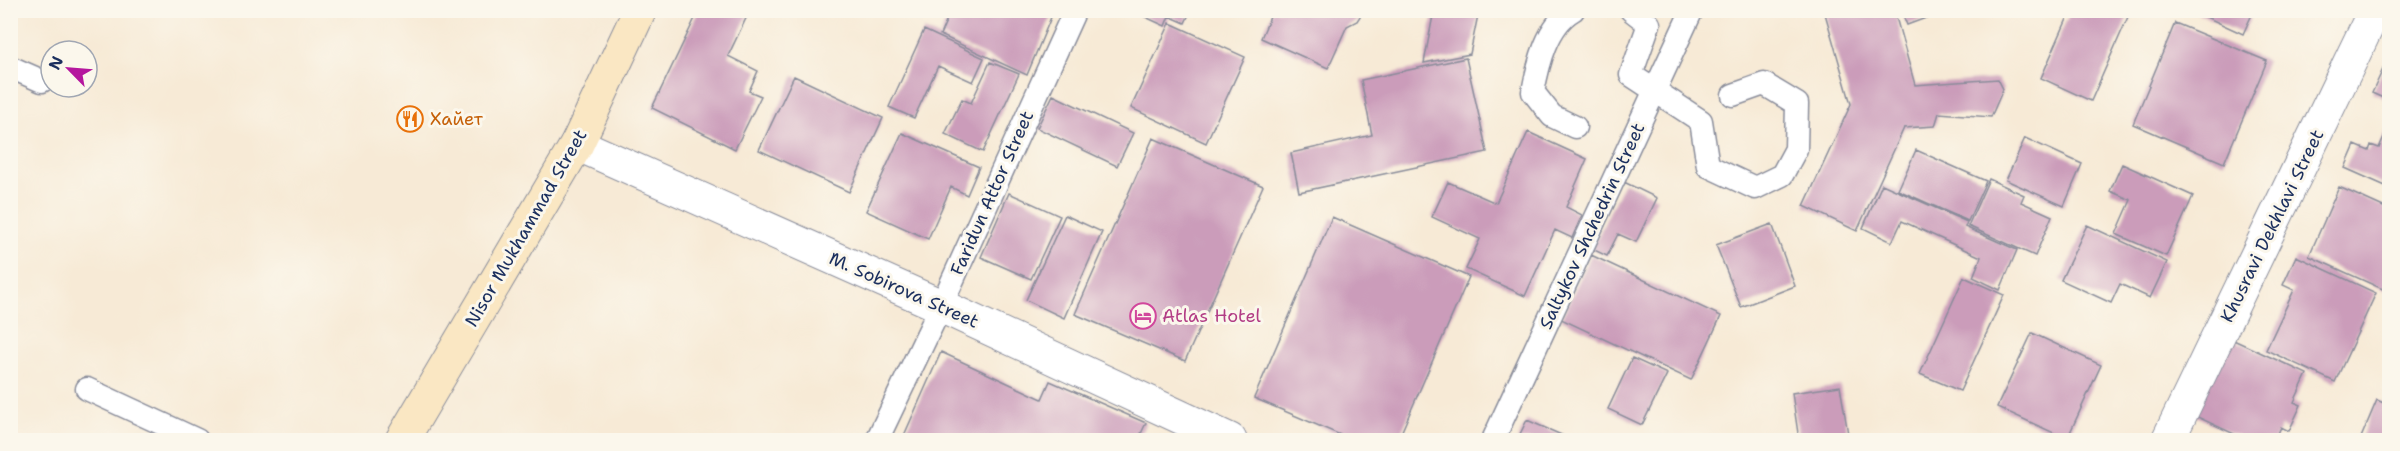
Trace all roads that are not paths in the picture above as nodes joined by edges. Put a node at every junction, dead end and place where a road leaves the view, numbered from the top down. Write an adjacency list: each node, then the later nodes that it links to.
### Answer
1 (640, 10): 12 (street, Nisor Mukhammad Street)
2 (1075, 10): 13 (lane, Faridun Attor Street)
3 (1573, 10): 11 (lane)
4 (1631, 10): 9 (lane)
5 (1692, 10): 9 (lane, Saltykov Shchedrin Street)
6 (2375, 10): 20 (street, Khusravi Dekhlavi Street)
7 (10, 67): 8 (lane)
8 (39, 80)
9 (1656, 89): 10 (lane); 19 (lane, Saltykov Shchedrin Street)
10 (1733, 95)
11 (1575, 127)
12 (577, 144): 13 (street, M. Sobirova Street); 16 (street, Nisor Mukhammad Street)
13 (941, 306): 17 (lane, Faridun Attor Street); 18 (street, M. Sobirova Street)
14 (87, 388): 15 (lane)
15 (197, 441)
16 (402, 441)
17 (877, 441)
18 (1230, 441)
19 (1492, 441)
20 (2168, 441)

